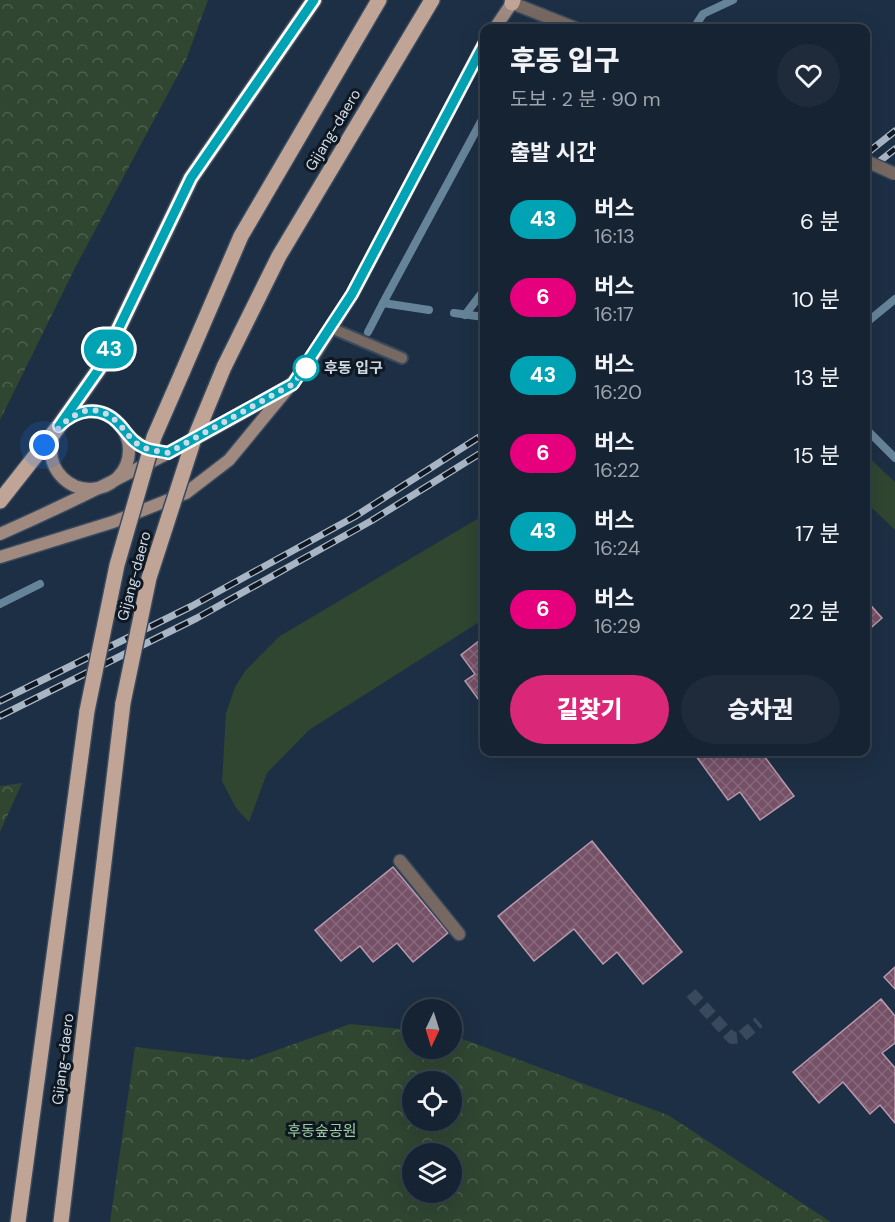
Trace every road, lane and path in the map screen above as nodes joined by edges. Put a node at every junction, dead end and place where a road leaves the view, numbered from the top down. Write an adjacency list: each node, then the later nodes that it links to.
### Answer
1 (314, 0): 13 (main road)
2 (379, 0): 22 (main road, Gijang-daero, bridge)
3 (432, 0): 23 (main road, Gijang-daero, bridge)
4 (512, 1): 5 (main road); 6 (street)
5 (498, 24)
6 (566, 24)
7 (480, 52): 10 (main road)
8 (870, 163): 9 (street, bridge)
9 (895, 174)
10 (331, 327): 11 (lane); 12 (main road)
11 (402, 358)
12 (293, 384): 15 (main road); 19 (main road)
13 (59, 426): 14 (main road); 16 (main road); 17 (main road)
14 (126, 435): 15 (main road); 16 (main road)
15 (168, 453): 16 (main road)
16 (111, 482): 18 (main road)
17 (0, 501)
18 (0, 534)
19 (0, 557)
20 (400, 861): 21 (street)
21 (459, 934)
22 (18, 1222)
23 (61, 1222)

